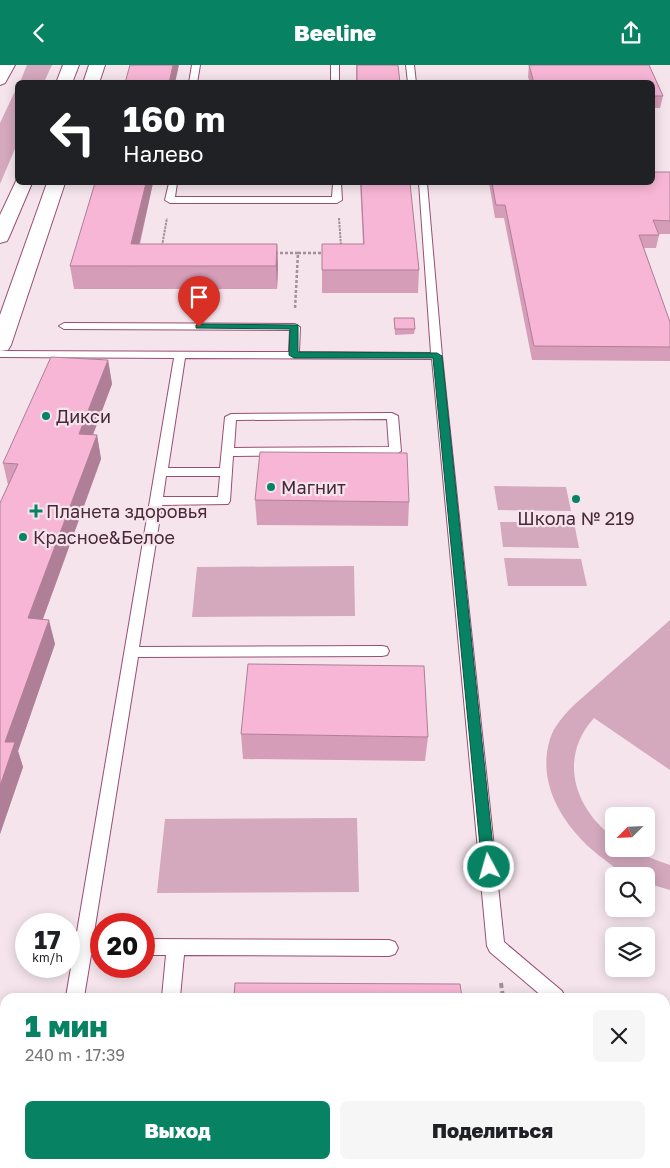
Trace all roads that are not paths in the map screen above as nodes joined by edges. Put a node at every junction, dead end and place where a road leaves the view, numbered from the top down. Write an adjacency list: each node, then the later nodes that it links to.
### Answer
1 (7, 65): 7 (street)
2 (71, 65): 8 (street)
3 (98, 65): 9 (street)
4 (196, 65): 10 (lane)
5 (335, 65): 11 (lane)
6 (410, 65): 12 (lane)
7 (0, 80)
8 (65, 80)
9 (92, 80)
10 (194, 80)
11 (336, 80)
12 (412, 80)
13 (22, 185): 18 (street)
14 (55, 185): 20 (street)
15 (173, 185): 16 (lane)
16 (337, 185)
17 (423, 185): 24 (lane)
18 (0, 237)
19 (64, 327): 23 (lane)
20 (0, 345)
21 (0, 355): 22 (lane)
22 (180, 355): 23 (lane); 26 (lane)
23 (294, 355): 24 (lane)
24 (437, 356): 38 (lane)
25 (228, 452): 25 (lane); 27 (lane)
26 (161, 472): 27 (lane); 28 (lane)
27 (226, 472): 28 (lane)
28 (156, 501): 30 (lane)
29 (382, 651): 30 (lane)
30 (132, 652): 31 (lane)
31 (84, 947): 32 (lane); 36 (lane)
32 (90, 947)
33 (155, 947): 34 (lane)
34 (176, 947): 35 (lane); 37 (lane)
35 (389, 948)
36 (76, 993)
37 (171, 993)
38 (551, 993)

